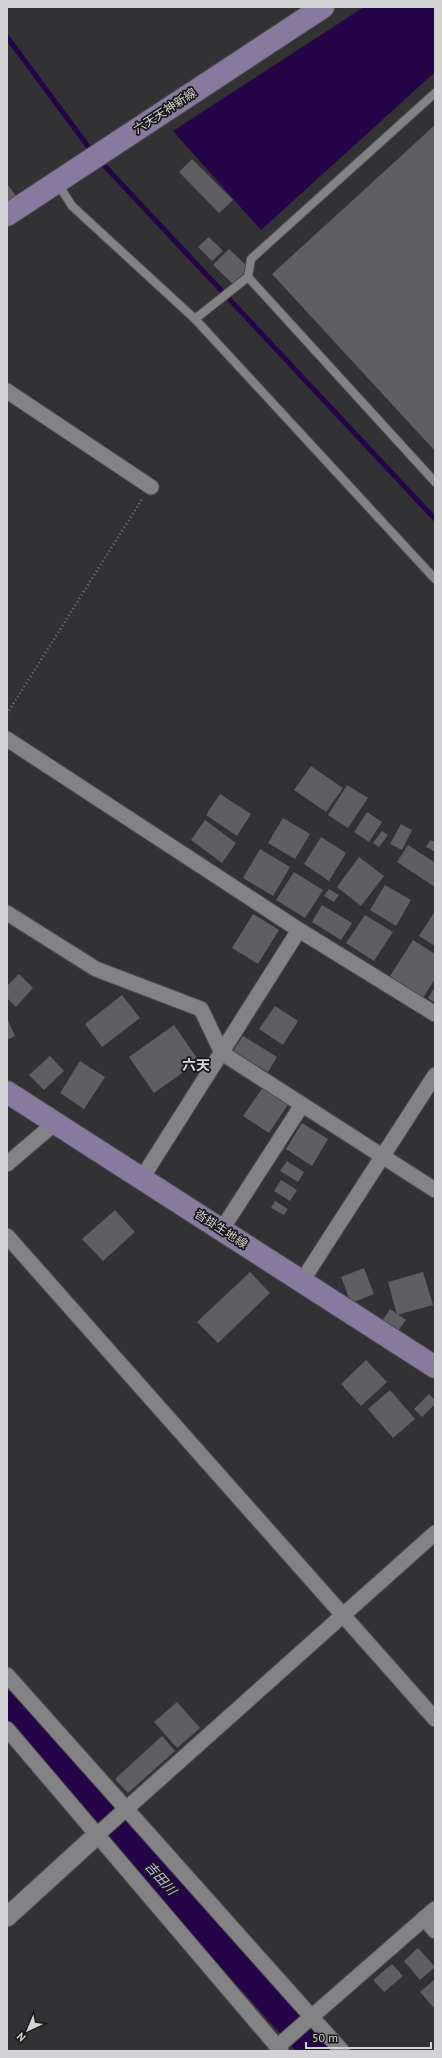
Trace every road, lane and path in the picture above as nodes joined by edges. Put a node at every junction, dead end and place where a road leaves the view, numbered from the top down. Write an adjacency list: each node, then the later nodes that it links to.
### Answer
1 (324, 7): 3 (main road, 六天天神新線)
2 (435, 93): 5 (lane)
3 (57, 182): 4 (main road, 六天天神新線); 6 (lane)
4 (7, 215)
5 (248, 277): 6 (lane); 8 (lane)
6 (194, 319): 10 (lane)
7 (7, 390): 9 (street)
8 (435, 482)
9 (151, 487): 11 (path)
10 (435, 579)
11 (7, 714)
12 (7, 739): 14 (street)
13 (7, 914): 16 (street)
14 (299, 930): 15 (street); 16 (street)
15 (435, 1014)
16 (222, 1053): 19 (street); 23 (street)
17 (435, 1075): 21 (street)
18 (7, 1092): 20 (main road, 沓掛生地線)
19 (302, 1105): 21 (street); 25 (street)
20 (55, 1123): 22 (street); 23 (main road, 沓掛生地線)
21 (383, 1156): 24 (street); 27 (street)
22 (7, 1164)
23 (142, 1178): 25 (main road, 沓掛生地線)
24 (435, 1190)
25 (222, 1229): 27 (main road, 沓掛生地線)
26 (7, 1236): 30 (street)
27 (302, 1281): 28 (main road, 沓掛生地線)
28 (435, 1367)
29 (435, 1533): 30 (street)
30 (343, 1614): 32 (street); 34 (street)
31 (7, 1675): 34 (street)
32 (435, 1718)
33 (7, 1729): 35 (street)
34 (126, 1808): 35 (street); 39 (street)
35 (98, 1834): 37 (street); 40 (street)
36 (430, 1914): 38 (street); 39 (street)
37 (7, 1917)
38 (435, 1931)
39 (311, 2016): 40 (street); 41 (street)
40 (279, 2049)
41 (342, 2051)

